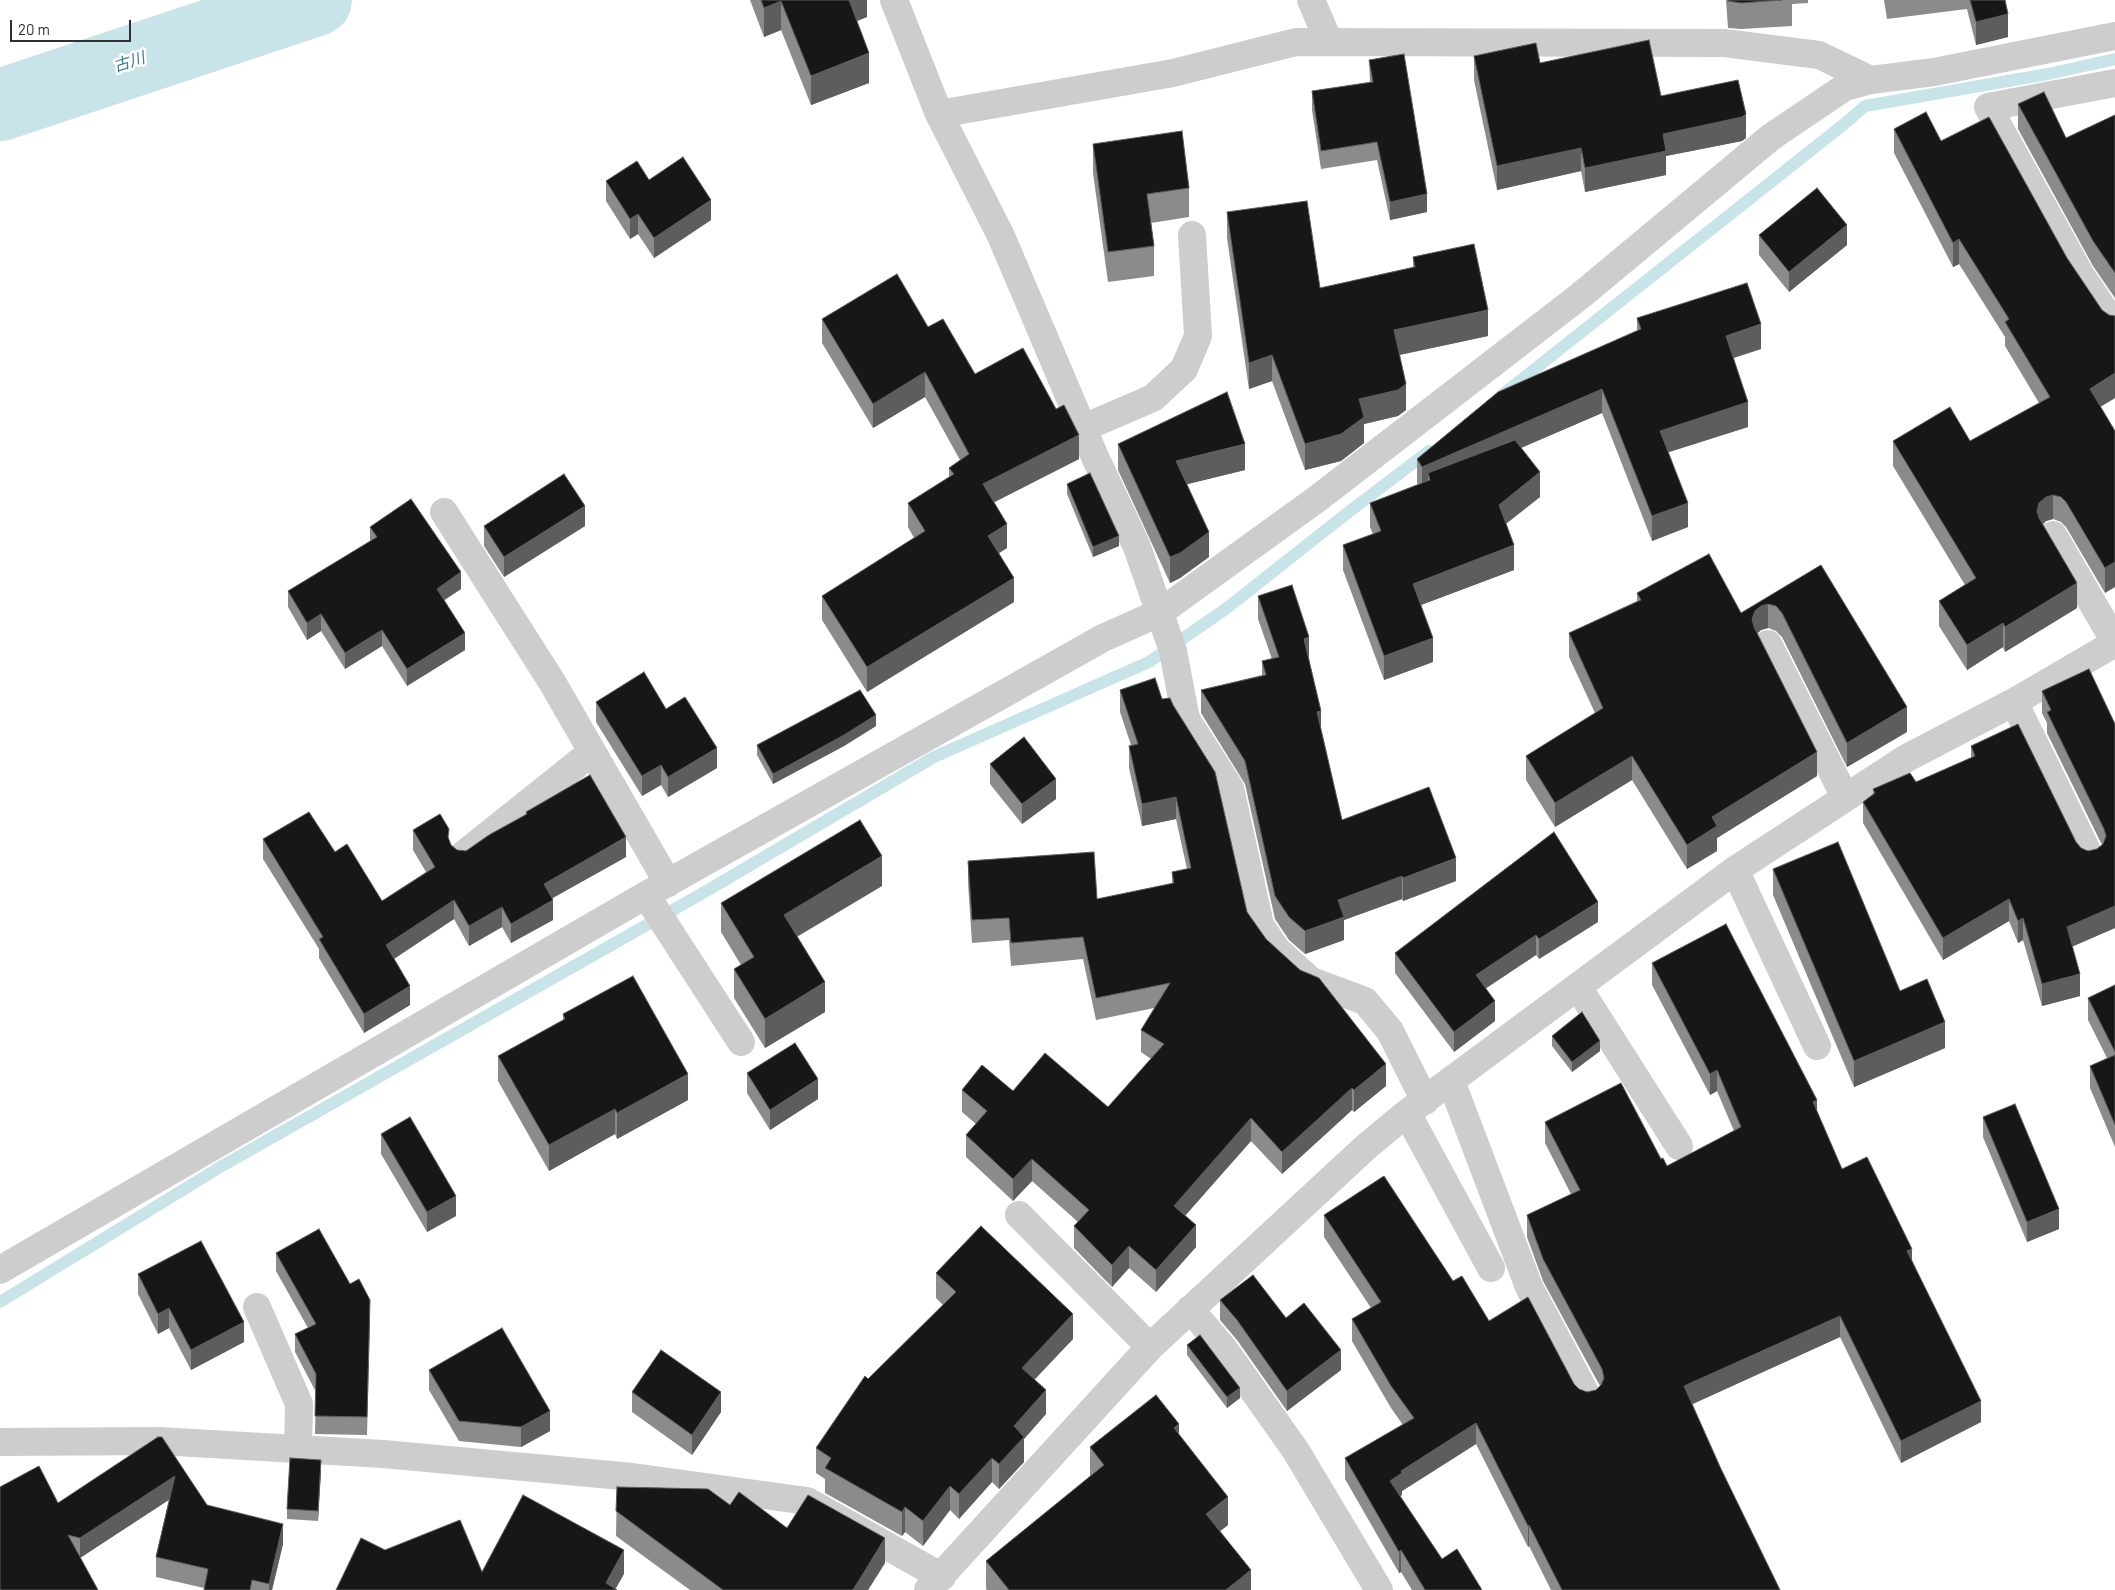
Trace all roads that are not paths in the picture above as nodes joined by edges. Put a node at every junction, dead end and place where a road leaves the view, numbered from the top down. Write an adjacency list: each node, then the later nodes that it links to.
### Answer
1 (894, 0): 7 (street)
2 (1311, 0): 4 (street)
3 (2115, 36): 5 (street)
4 (1329, 42): 5 (street); 7 (street)
5 (1871, 80): 13 (street)
6 (2115, 83): 9 (street)
7 (939, 114): 10 (street)
8 (1192, 235): 10 (street)
9 (2115, 326)
10 (1084, 428): 13 (street)
11 (444, 512): 17 (street)
12 (2053, 535): 14 (street)
13 (1166, 631): 22 (street); 27 (street)
14 (2115, 643): 16 (street)
15 (1768, 644): 18 (street)
16 (2014, 702): 18 (street); 20 (street)
17 (592, 752): 19 (street); 22 (street)
18 (1845, 798): 21 (street)
19 (463, 855)
20 (2090, 856)
21 (1735, 870): 23 (street); 25 (street)
22 (657, 896): 24 (street); 31 (street)
23 (1578, 987): 26 (street); 28 (street)
24 (741, 1042)
25 (1816, 1046)
26 (1451, 1082): 27 (street); 35 (street)
27 (1416, 1107): 30 (street); 33 (street)
28 (1679, 1146)
29 (1019, 1215): 34 (street)
30 (1491, 1268)
31 (0, 1270)
32 (258, 1307): 37 (street)
33 (1190, 1309): 34 (street); 39 (street)
34 (1150, 1347): 38 (street)
35 (1588, 1398)
36 (0, 1442): 37 (street)
37 (298, 1449): 38 (street)
38 (935, 1583)
39 (1378, 1590)

